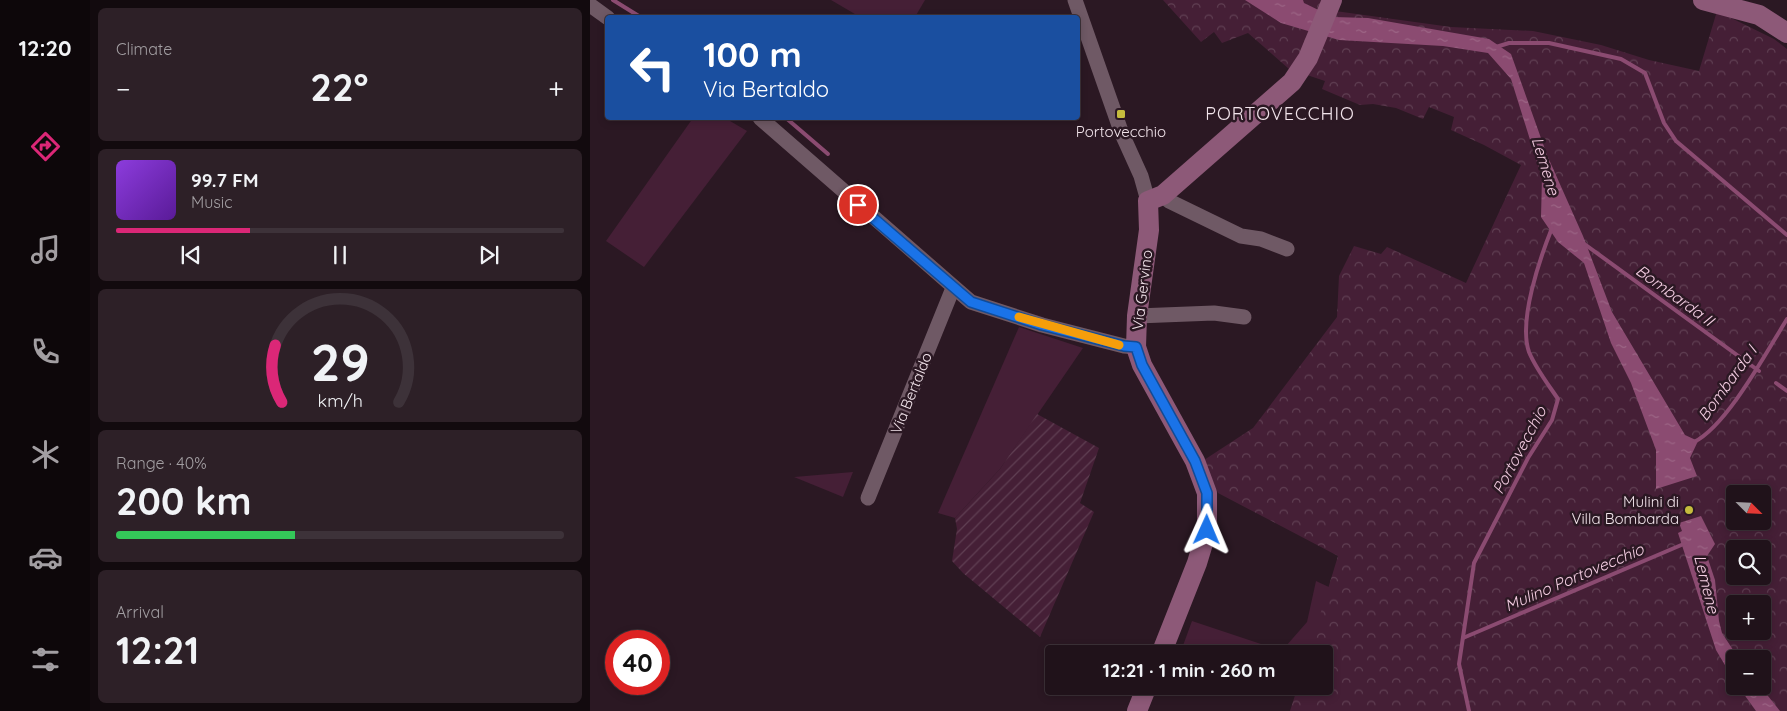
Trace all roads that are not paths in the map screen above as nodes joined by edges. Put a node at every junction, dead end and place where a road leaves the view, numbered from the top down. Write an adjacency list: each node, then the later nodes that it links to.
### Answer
1 (1075, 0): 8 (street)
2 (1703, 0): 6 (street)
3 (1331, 4): 8 (street)
4 (590, 6): 5 (street)
5 (605, 16)
6 (1787, 32)
7 (762, 120): 10 (street)
8 (1155, 198): 9 (street); 11 (street, Via Gervino)
9 (1287, 249)
10 (953, 288): 13 (street); 14 (street, Via Bertaldo)
11 (1137, 316): 12 (street); 13 (street, Via Gervino)
12 (1244, 317)
13 (1130, 347): 15 (street, Via Gervino)
14 (868, 498)
15 (1164, 645)
16 (1144, 695): 17 (street)
17 (1137, 711)

